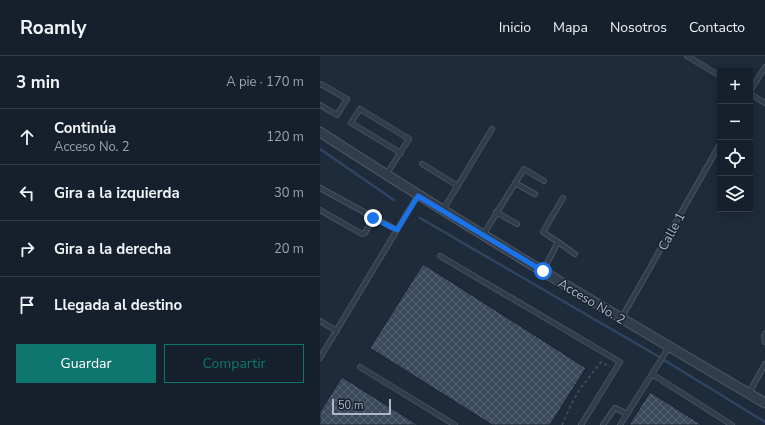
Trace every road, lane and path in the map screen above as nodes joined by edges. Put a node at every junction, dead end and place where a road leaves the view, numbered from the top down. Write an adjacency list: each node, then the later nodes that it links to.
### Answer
1 (687, 56): 3 (lane)
2 (765, 66): 5 (lane)
3 (717, 74)
4 (320, 85): 8 (lane)
5 (753, 86)
6 (753, 96): 7 (lane)
7 (765, 103)
8 (320, 105)
9 (492, 129): 17 (lane)
10 (320, 132): 14 (street, Acceso No. 2)
11 (717, 149): 33 (lane, Calle 1)
12 (401, 153): 12 (lane); 14 (lane)
13 (422, 164): 17 (lane)
14 (386, 175): 20 (street, Acceso No. 2)
15 (544, 181): 16 (lane)
16 (515, 183): 19 (lane); 24 (lane)
17 (458, 186): 23 (lane)
18 (320, 188): 25 (lane)
19 (535, 194)
20 (418, 196): 23 (street, Acceso No. 2); 27 (lane)
21 (563, 198): 29 (lane)
22 (320, 210): 25 (lane)
23 (443, 210): 28 (street, Acceso No. 2)
24 (496, 212): 26 (lane); 28 (lane)
25 (373, 218): 27 (lane)
26 (517, 224)
27 (397, 230): 35 (lane)
28 (483, 235): 32 (street, Acceso No. 2)
29 (558, 242): 30 (lane); 32 (lane)
30 (575, 254)
31 (440, 256): 42 (lane)
32 (543, 271): 33 (street, Acceso No. 2)
33 (621, 318): 38 (street, Acceso No. 2)
34 (320, 321): 35 (lane)
35 (337, 331): 39 (lane)
36 (765, 334): 37 (lane)
37 (765, 342)
38 (669, 347): 43 (lane); 44 (street, Acceso No. 2)
39 (320, 358)
40 (765, 364): 44 (lane)
41 (360, 367): 47 (lane)
42 (615, 370): 48 (path); 49 (lane)
43 (652, 374): 46 (lane); 52 (lane)
44 (749, 394): 45 (street, Acceso No. 2)
45 (765, 403)
46 (627, 414): 50 (lane); 51 (lane)
47 (455, 425)
48 (562, 425)
49 (582, 425)
50 (603, 425)
51 (620, 425)
52 (732, 425)

